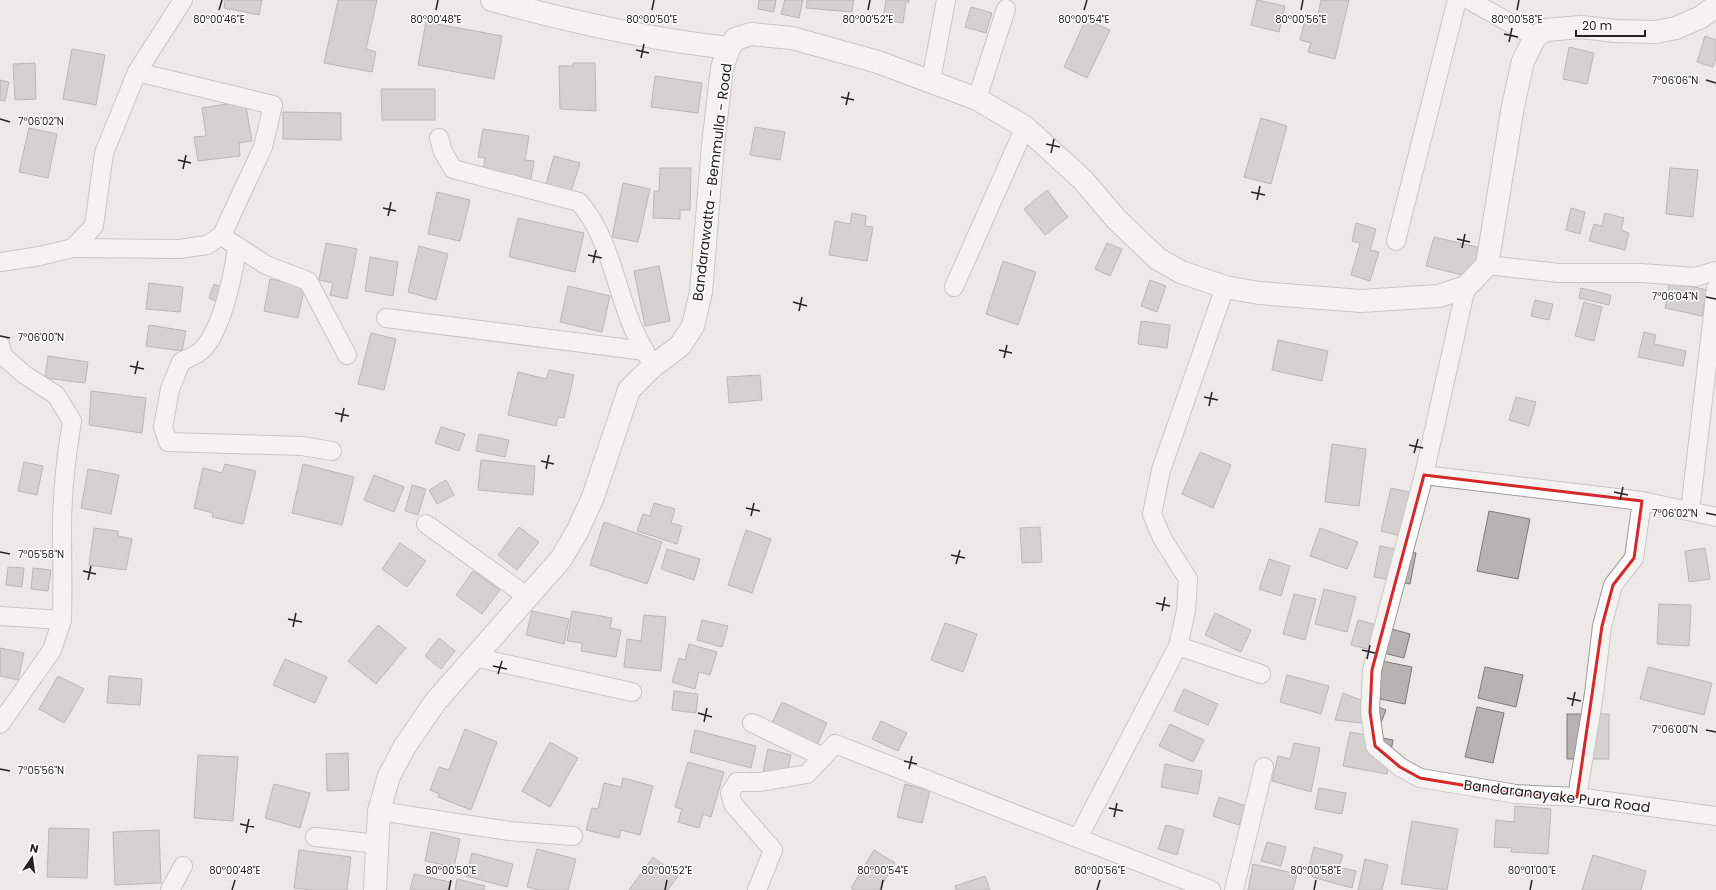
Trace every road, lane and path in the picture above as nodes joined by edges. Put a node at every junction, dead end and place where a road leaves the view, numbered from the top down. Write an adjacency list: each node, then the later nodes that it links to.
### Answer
1 (183, 0): 10 (street)
2 (492, 0): 9 (street)
3 (946, 0): 11 (street)
4 (1457, 0): 16 (street)
5 (1469, 0): 8 (street)
6 (1716, 6): 8 (street)
7 (1006, 9): 12 (street)
8 (1534, 37): 20 (street)
9 (729, 48): 11 (street, Bandarawatta - Bemmulla - Road); 29 (street, Bandarawatta - Bemmulla - Road)
10 (137, 72): 15 (street); 18 (street)
11 (930, 81): 12 (street, Bandarawatta - Bemmulla - Road)
12 (977, 98): 13 (street, Bandarawatta - Bemmulla - Road)
13 (1025, 127): 22 (street, Bandarawatta - Bemmulla - Road); 24 (street)
14 (439, 138): 29 (street)
15 (222, 236): 17 (street); 18 (street)
16 (1396, 241)
17 (237, 246): 28 (street); 30 (street)
18 (73, 248): 19 (street)
19 (0, 263)
20 (1486, 265): 21 (street); 23 (street, Bandarawatta - Bemmulla - Road)
21 (1716, 271)
22 (1225, 287): 23 (street, Bandarawatta - Bemmulla - Road); 39 (street)
23 (1466, 287): 31 (street, Bandaranayake Pura Road)
24 (954, 288)
25 (1716, 288): 33 (street)
26 (386, 318): 29 (street)
27 (0, 345): 38 (street)
28 (347, 355)
29 (649, 359): 36 (street, Bandarawatta - Bemmulla - Road)
30 (332, 451)
31 (1424, 475): 32 (street); 47 (street, Bandaranayake Pura Road)
32 (1642, 501): 33 (street); 47 (street)
33 (1690, 511): 34 (street)
34 (1716, 517)
35 (426, 524): 36 (street)
36 (528, 597): 40 (street, Bandarawatta - Bemmulla - Road)
37 (0, 616): 38 (street)
38 (62, 620): 44 (street)
39 (1178, 646): 41 (street); 52 (street)
40 (474, 658): 42 (street); 48 (street, Bandarawatta - Bemmulla - Road)
41 (1261, 674)
42 (632, 692)
43 (752, 723): 45 (street)
44 (0, 724)
45 (823, 757): 52 (street); 57 (street)
46 (1264, 767): 59 (street)
47 (1577, 797): 49 (street, Bandaranayake Pura Road)
48 (380, 811): 50 (street); 53 (street, Bandarawatta - Bemmulla - Road)
49 (1716, 816)
50 (573, 836)
51 (315, 837): 53 (street)
52 (1078, 838): 58 (street)
53 (378, 844): 56 (street, Bandarawatta - Bemmulla - Road)
54 (183, 866): 55 (street)
55 (170, 890)
56 (375, 890)
57 (757, 890)
58 (1211, 890)
59 (1234, 890)

